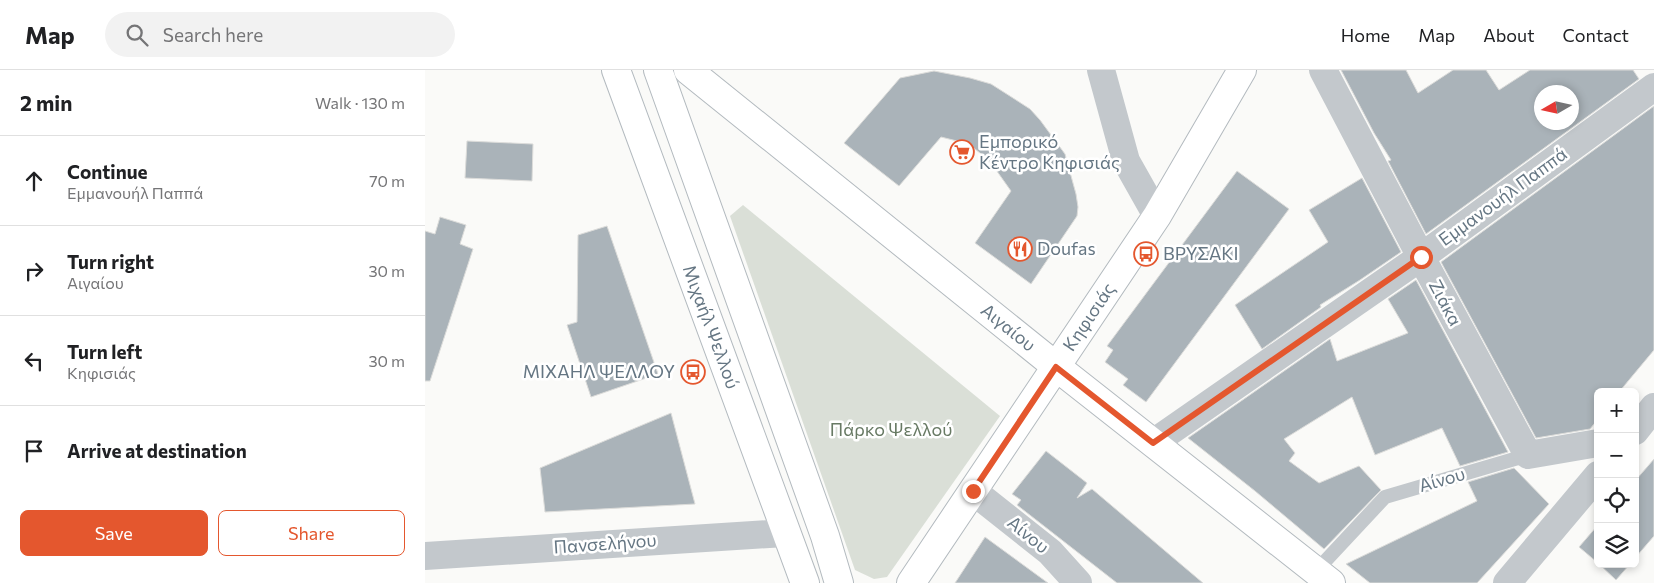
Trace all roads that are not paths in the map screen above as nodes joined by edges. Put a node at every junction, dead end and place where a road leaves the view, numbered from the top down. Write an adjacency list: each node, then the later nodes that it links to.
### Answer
1 (616, 70): 18 (main road, Μιχαήλ Ψελλού)
2 (658, 70): 22 (main road)
3 (689, 70): 10 (main road, Αιγαίου)
4 (1101, 70): 8 (street)
5 (1242, 70): 8 (main road, Κηφισιάς)
6 (1323, 70): 9 (street, Ζιάκα)
7 (1654, 87): 9 (street, Εμμανουήλ Παππά)
8 (1157, 216): 10 (main road, Κηφισιάς)
9 (1421, 257): 13 (street, Εμμανουήλ Παππά); 15 (street, Ζιάκα)
10 (1056, 367): 13 (main road, Αιγαίου); 17 (main road, Κηφισιάς)
11 (1654, 407): 12 (street)
12 (1639, 426)
13 (1153, 443): 20 (main road, Αιγαίου)
14 (1594, 444): 15 (street, Αίνου)
15 (1528, 456): 20 (lane, Αίνου)
16 (1595, 478): 25 (street)
17 (973, 491): 23 (main road, Κηφισιάς); 24 (street, Αίνου)
18 (785, 533): 19 (street, Πανσελήνου); 21 (main road, Μιχαήλ Ψελλού)
19 (425, 556)
20 (1319, 579)
21 (805, 583)
22 (839, 583)
23 (911, 583)
24 (1077, 583)
25 (1507, 583)

